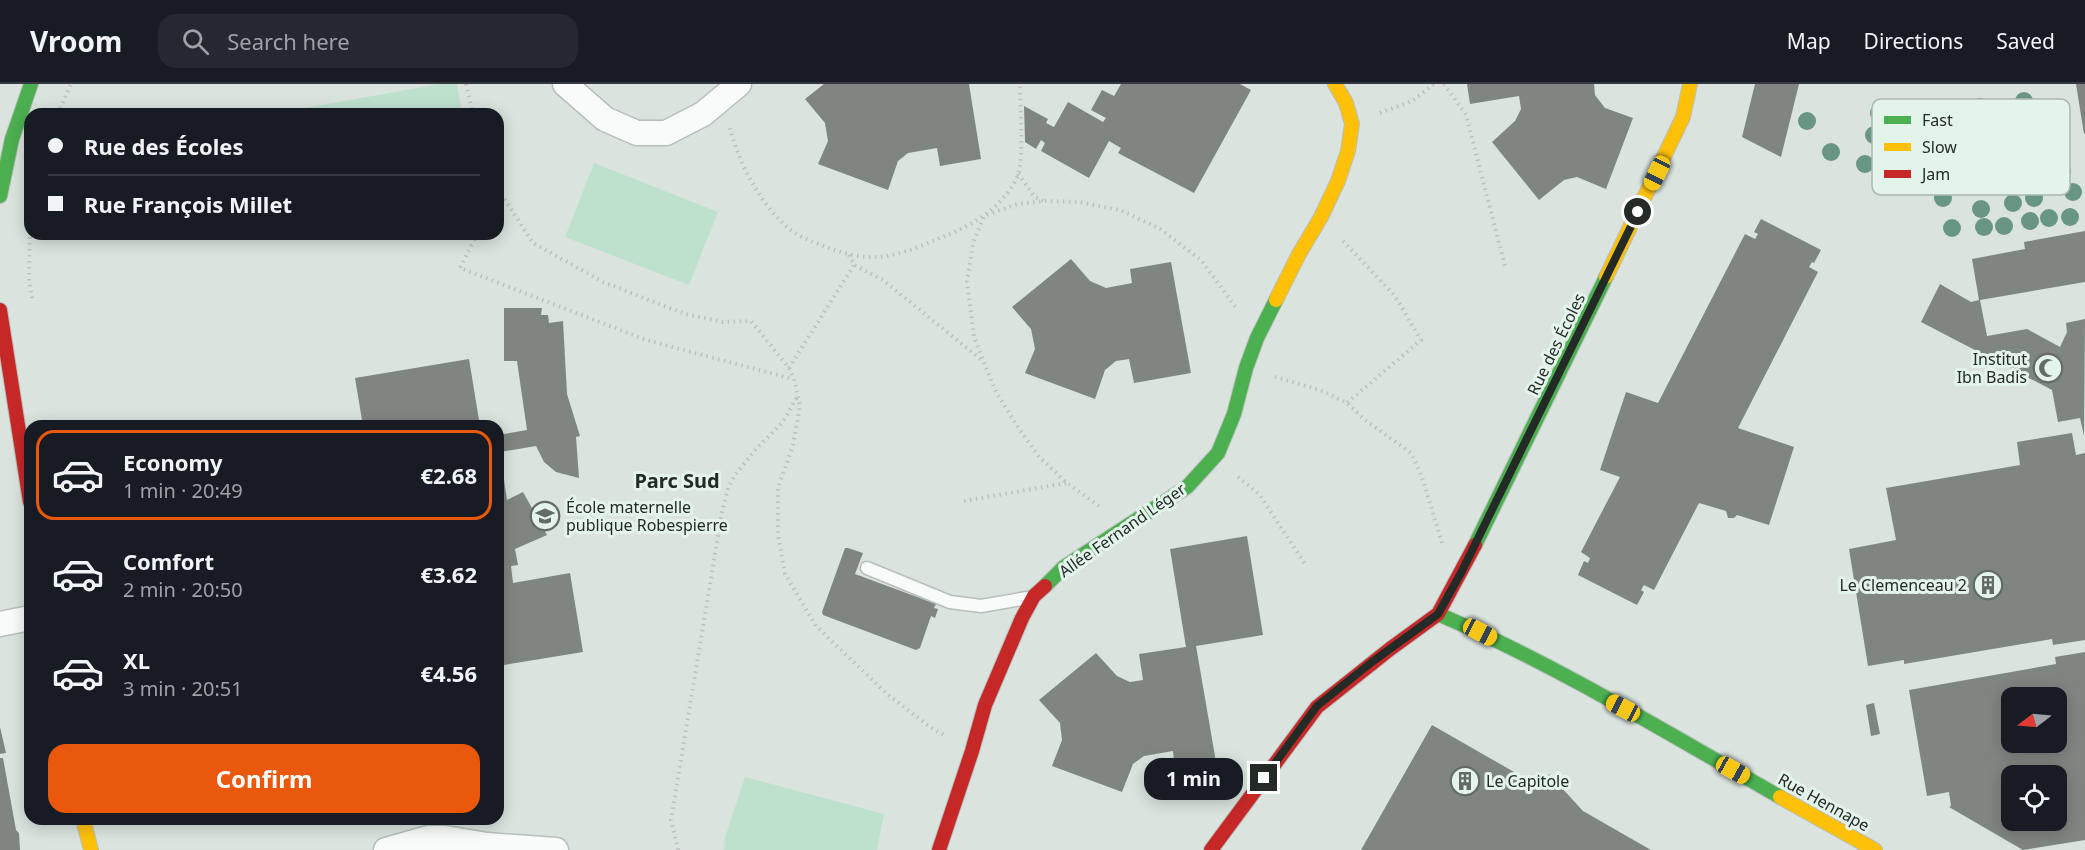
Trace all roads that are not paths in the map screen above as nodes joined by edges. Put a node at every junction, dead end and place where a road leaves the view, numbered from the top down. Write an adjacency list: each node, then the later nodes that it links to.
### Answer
1 (31, 84): 6 (street)
2 (564, 84): 5 (street)
3 (1335, 84): 10 (street, Allée Fernand Léger)
4 (1690, 84): 11 (street, Rue des Écoles)
5 (730, 91)
6 (0, 196)
7 (0, 310): 8 (street)
8 (24, 474)
9 (867, 568): 10 (lane)
10 (1034, 596): 18 (street, Allée Fernand Léger)
11 (1438, 614): 19 (street); 20 (street, Rue Hennape)
12 (24, 619): 13 (street)
13 (0, 624)
14 (85, 825): 15 (street)
15 (91, 850)
16 (386, 850): 17 (street)
17 (556, 850)
18 (939, 850)
19 (1211, 850)
20 (1875, 850)

